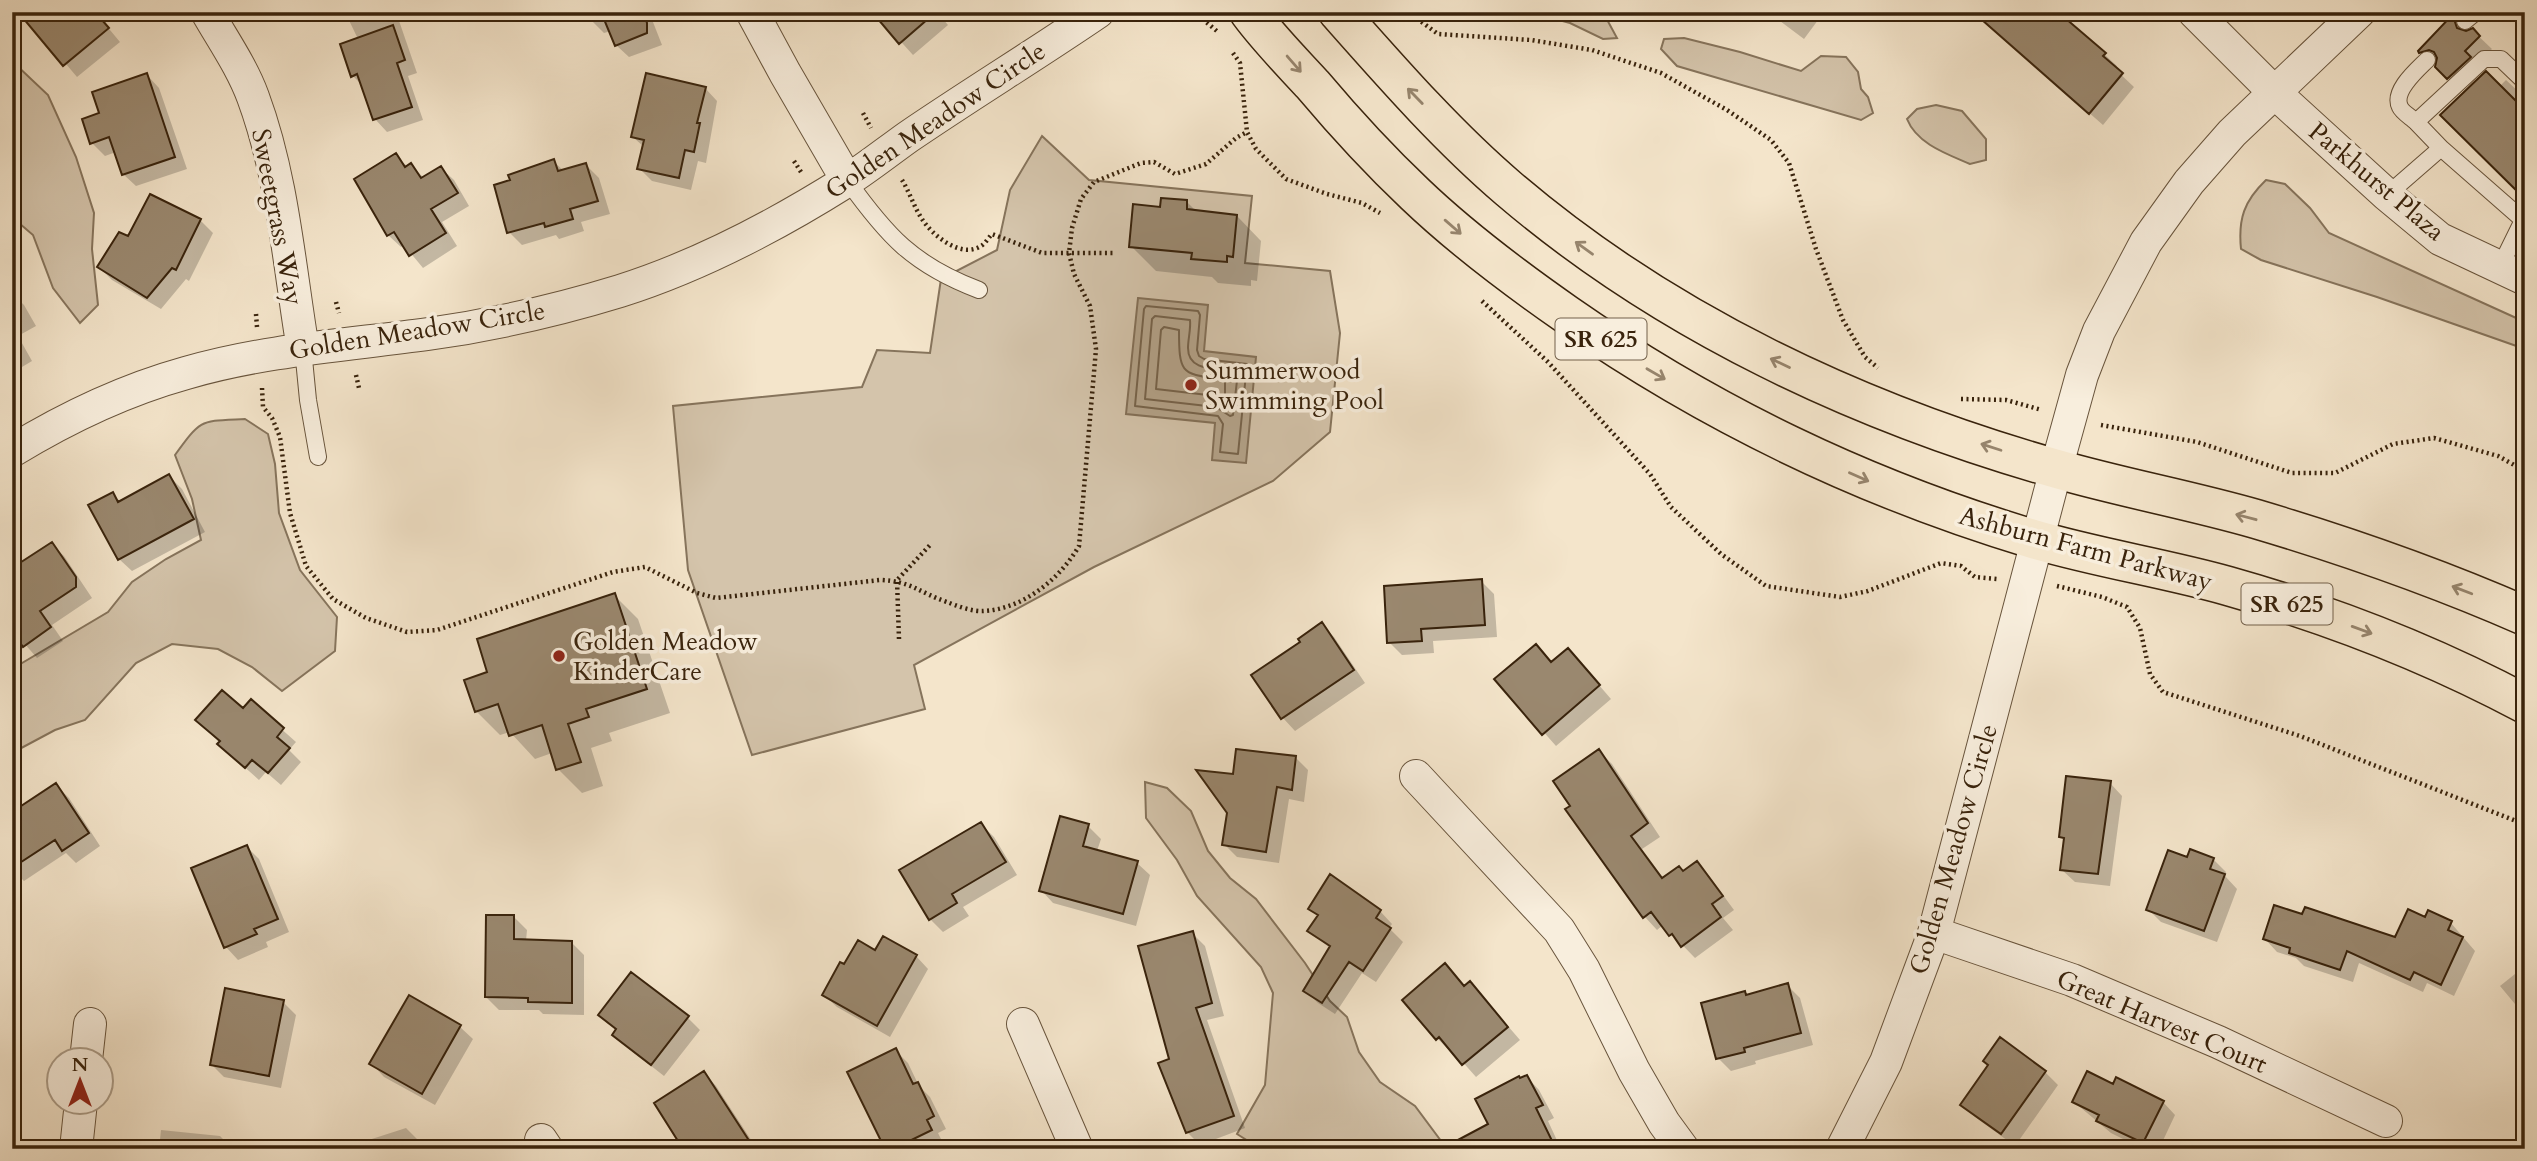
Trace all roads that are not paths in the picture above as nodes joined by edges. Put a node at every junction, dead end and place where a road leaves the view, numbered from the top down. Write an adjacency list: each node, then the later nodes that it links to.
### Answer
1 (207, 12): 18 (street, Sweetgrass Way)
2 (752, 12): 13 (street)
3 (1098, 12): 13 (street, Golden Meadow Circle)
4 (1250, 12): 22 (main road, Ashburn Farm Parkway / SR 625, one-way to 22)
5 (1338, 12): 21 (main road, SR 625, one-way to 5)
6 (2194, 12): 10 (street, Parkhurst Plaza)
7 (2358, 12): 10 (street, Golden Meadow Circle)
8 (2427, 60): 11 (lane)
9 (2525, 82): 11 (lane)
10 (2274, 92): 14 (street, Parkhurst Plaza); 21 (street, Golden Meadow Circle)
11 (2416, 122): 12 (lane)
12 (2441, 148): 14 (lane); 15 (lane)
13 (847, 180): 17 (lane); 18 (street, Golden Meadow Circle)
14 (2387, 195): 16 (street, Parkhurst Plaza)
15 (2523, 217): 16 (lane)
16 (2512, 273)
17 (978, 290)
18 (303, 349): 19 (street, Golden Meadow Circle); 20 (lane)
19 (12, 451)
20 (318, 457)
21 (2056, 469): 22 (street, Golden Meadow Circle); 23 (main road, SR 625, one-way to 21)
22 (2037, 540): 24 (main road, Ashburn Farm Parkway / SR 625, one-way to 24); 26 (street, Golden Meadow Circle)
23 (2525, 616)
24 (2525, 704)
25 (1416, 776): 34 (street)
26 (1934, 933): 31 (street, Great Harvest Court); 35 (street, Golden Meadow Circle)
27 (90, 1024): 29 (street)
28 (1023, 1024): 33 (street)
29 (87, 1046)
30 (79, 1116): 32 (street)
31 (2386, 1121)
32 (76, 1149)
33 (1077, 1149)
34 (1683, 1149)
35 (1842, 1149)

